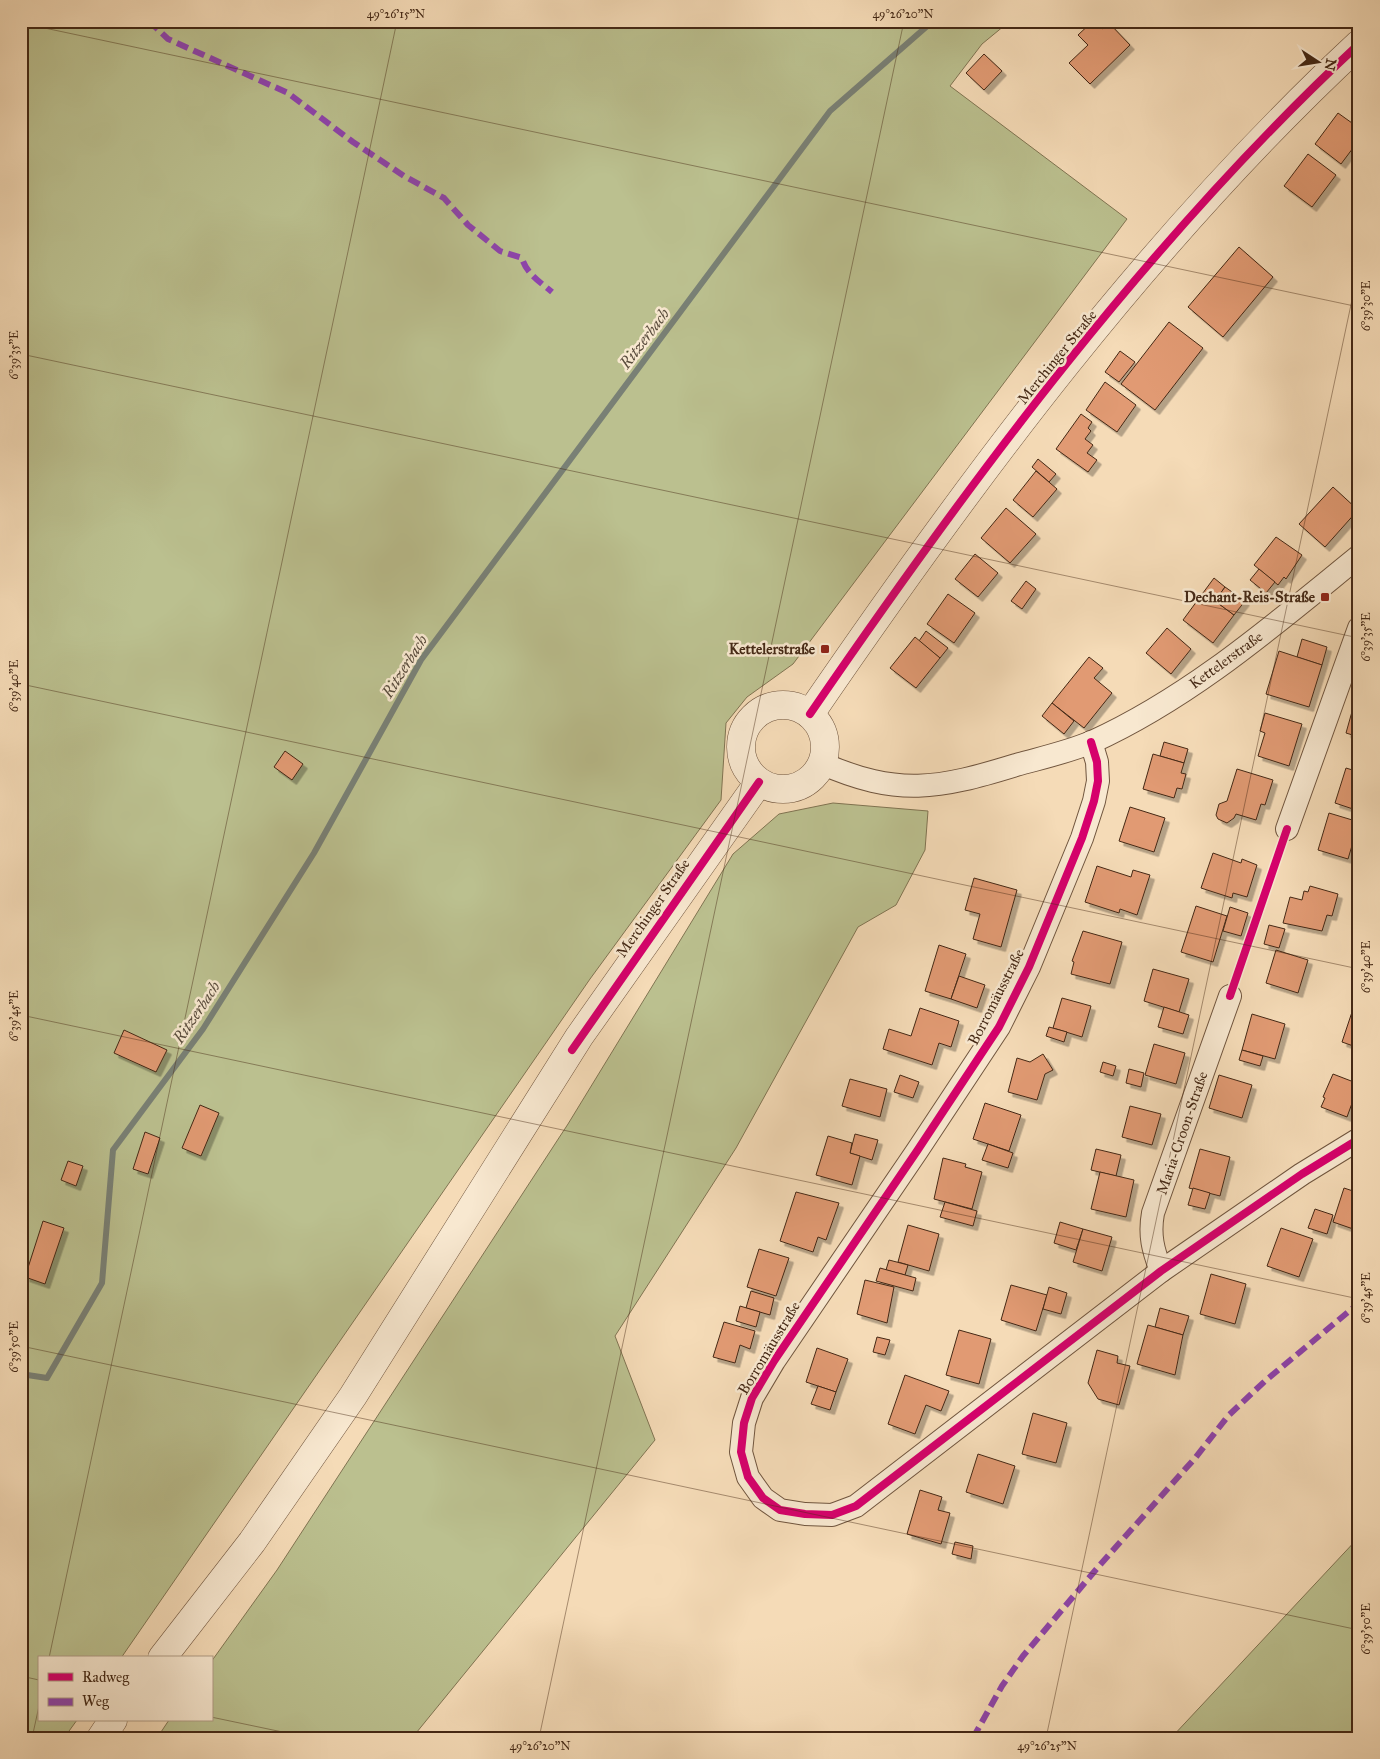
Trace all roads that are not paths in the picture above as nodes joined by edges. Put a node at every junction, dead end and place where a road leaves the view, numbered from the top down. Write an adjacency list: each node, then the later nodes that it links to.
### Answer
1 (1359, 44): 4 (street, Merchinger Straße)
2 (1359, 556): 5 (street, Kettelerstraße)
3 (1359, 628): 8 (street)
4 (810, 714): 6 (street); 7 (street)
5 (1091, 742): 6 (street, Kettelerstraße); 11 (street, Borromäusstraße)
6 (822, 763): 7 (street)
7 (759, 782): 12 (street, Merchinger Straße)
8 (1287, 829)
9 (1230, 996): 11 (street, Maria-Croon-Straße)
10 (1359, 1139): 11 (street, Borromäusstraße)
11 (1161, 1271)
12 (164, 1656)
13 (112, 1722): 14 (street)
14 (101, 1738)

